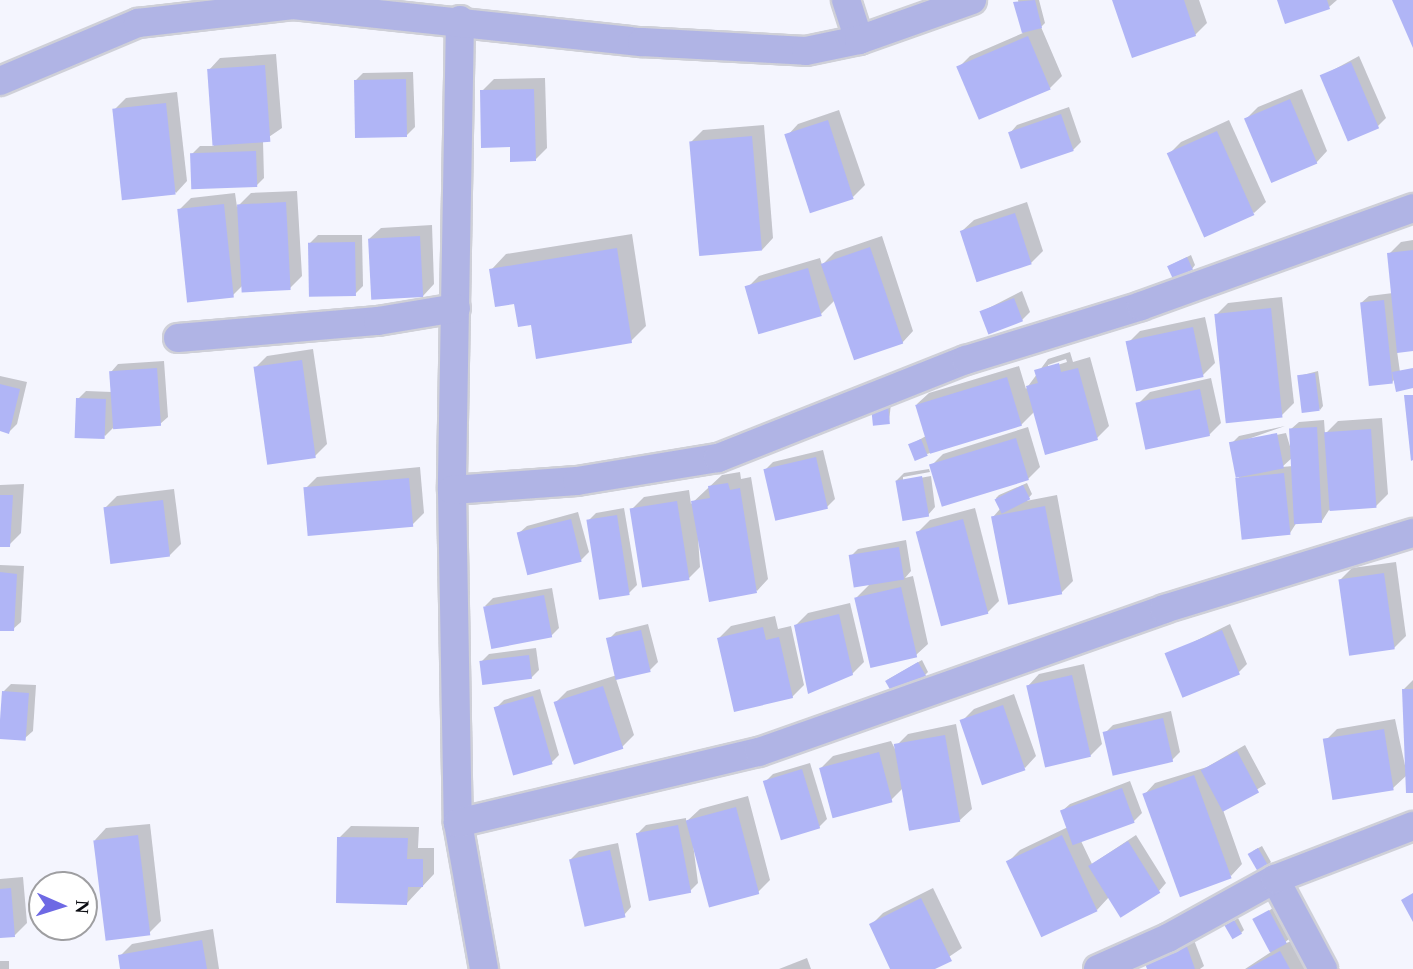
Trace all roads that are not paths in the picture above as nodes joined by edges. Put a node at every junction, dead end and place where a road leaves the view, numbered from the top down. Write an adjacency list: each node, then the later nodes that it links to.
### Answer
1 (846, 0): 4 (street)
2 (972, 0): 4 (street)
3 (460, 20): 4 (street); 5 (street); 7 (street)
4 (859, 40)
5 (0, 80)
6 (1413, 208): 9 (street)
7 (456, 308): 8 (street); 9 (street)
8 (178, 338)
9 (452, 490): 11 (street)
10 (1413, 533): 11 (street)
11 (458, 823): 14 (street)
12 (1413, 826): 13 (street)
13 (1275, 879): 15 (street); 16 (street)
14 (484, 969)
15 (1098, 969)
16 (1323, 969)

